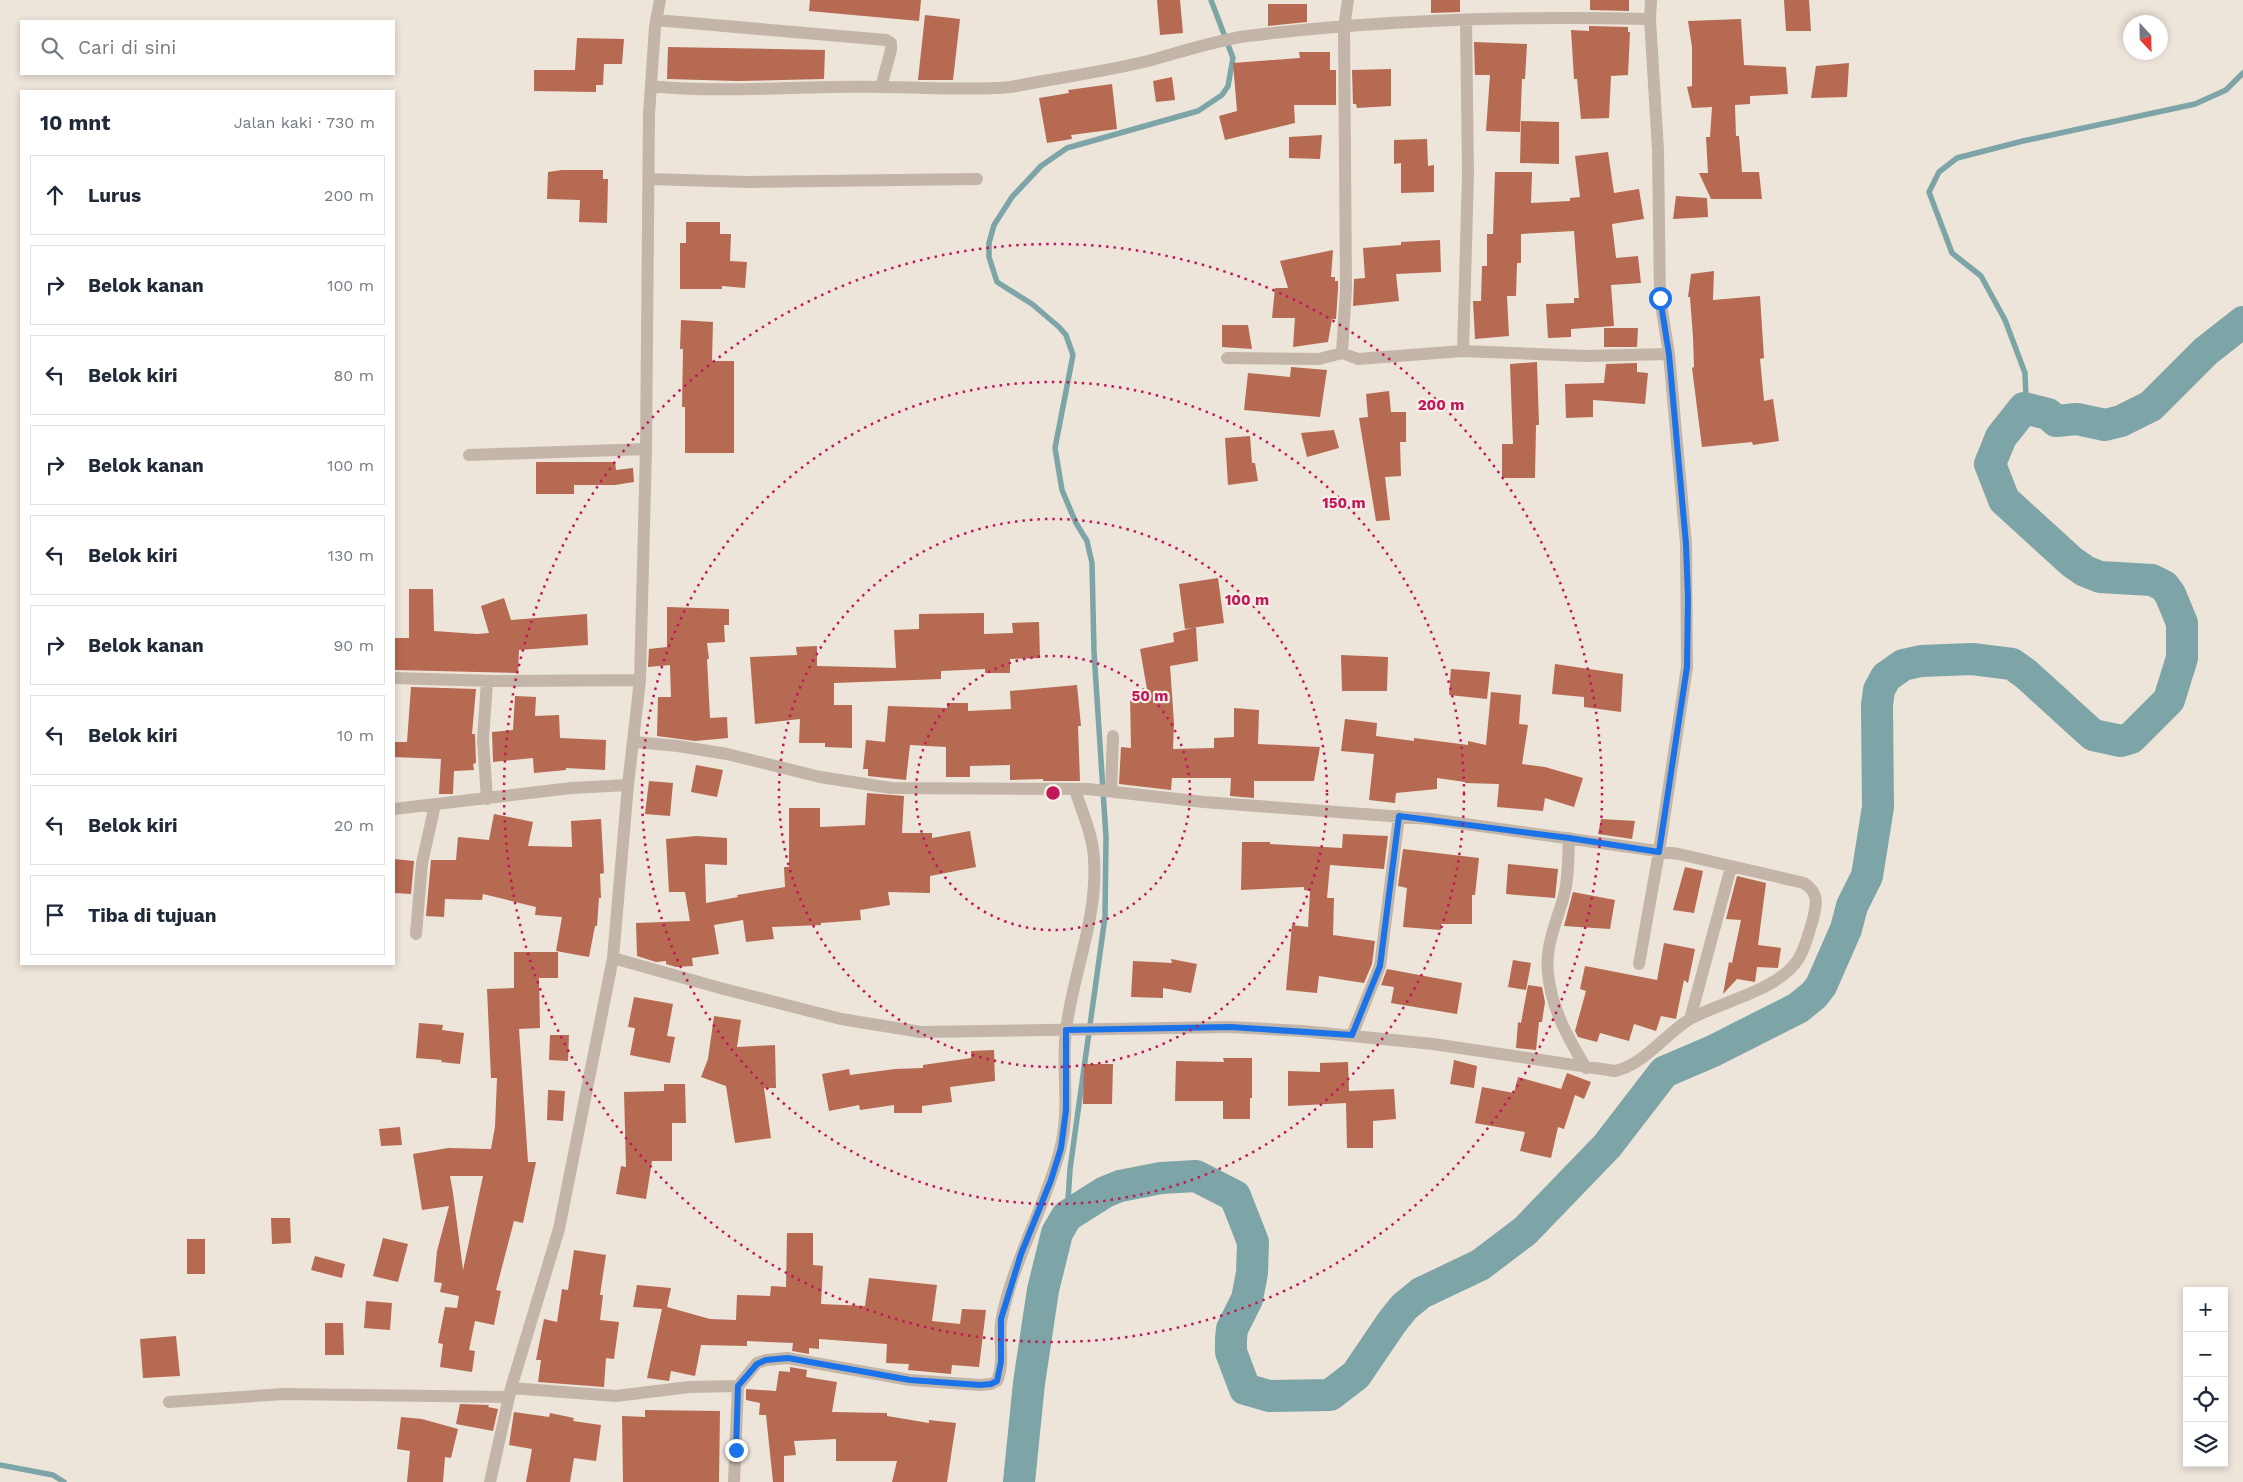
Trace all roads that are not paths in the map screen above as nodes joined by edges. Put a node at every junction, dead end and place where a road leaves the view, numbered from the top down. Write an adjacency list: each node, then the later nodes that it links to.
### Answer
1 (660, 0): 5 (street)
2 (1348, 0): 7 (street)
3 (1651, 0): 4 (street)
4 (1650, 19): 6 (street); 14 (street)
5 (656, 20): 8 (street); 9 (street)
6 (1466, 20): 7 (street); 12 (street)
7 (1344, 27): 9 (street); 13 (street)
8 (650, 86): 9 (street); 10 (street)
9 (881, 86)
10 (650, 179): 11 (street); 16 (street)
11 (977, 179)
12 (1463, 351): 13 (street); 14 (street)
13 (1342, 353): 15 (street)
14 (1669, 354): 31 (street)
15 (1227, 358)
16 (646, 449): 17 (street); 20 (street)
17 (470, 455)
18 (395, 678): 19 (street)
19 (487, 680): 20 (street); 26 (street)
20 (640, 680): 22 (street)
21 (1112, 736): 25 (street)
22 (634, 742): 23 (street); 24 (street)
23 (628, 785): 26 (street); 34 (street)
24 (1074, 790): 25 (street); 37 (street)
25 (1109, 791): 29 (street)
26 (487, 799): 27 (street)
27 (436, 805): 28 (street); 33 (street)
28 (395, 809)
29 (1399, 816): 30 (street); 38 (street)
30 (1569, 838): 31 (street); 39 (street)
31 (1659, 852): 32 (street); 35 (street)
32 (1731, 867): 36 (street); 36 (street)
33 (416, 934)
34 (613, 958): 37 (street); 41 (street)
35 (1638, 964)
36 (1690, 1020): 39 (street)
37 (1066, 1030): 38 (street); 40 (street)
38 (1352, 1035): 39 (street)
39 (1586, 1068)
40 (738, 1386): 41 (street); 44 (street)
41 (510, 1393): 42 (street); 43 (street)
42 (169, 1402)
43 (490, 1482)
44 (734, 1482)

